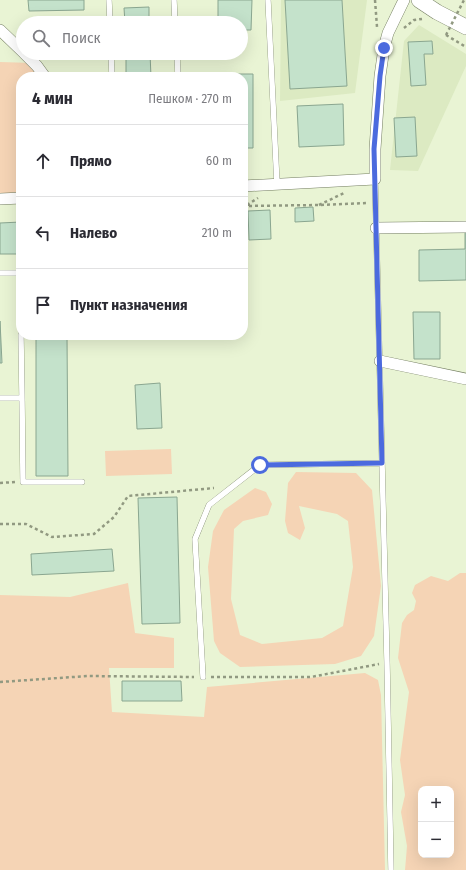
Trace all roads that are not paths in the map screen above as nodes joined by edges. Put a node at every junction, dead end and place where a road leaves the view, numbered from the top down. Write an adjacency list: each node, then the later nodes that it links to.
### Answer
1 (109, 0): 6 (lane)
2 (174, 0): 7 (lane)
3 (268, 0): 20 (lane)
4 (404, 0): 19 (street)
5 (419, 0): 8 (main road)
6 (110, 16)
7 (175, 16)
8 (459, 28)
9 (0, 30): 10 (street)
10 (5, 39): 11 (street); 12 (street)
11 (16, 39)
12 (16, 48)
13 (31, 60): 16 (street)
14 (111, 60): 17 (lane)
15 (177, 60): 18 (lane)
16 (41, 72)
17 (112, 72)
18 (178, 72)
19 (374, 179): 20 (street); 25 (lane)
20 (276, 184): 21 (street)
21 (248, 186)
22 (16, 198): 23 (street)
23 (0, 199)
24 (466, 227): 25 (street)
25 (376, 228): 29 (lane)
26 (0, 273): 27 (lane)
27 (16, 273)
28 (21, 340): 32 (lane)
29 (380, 361): 30 (street); 33 (lane)
30 (466, 379)
31 (0, 398): 32 (lane)
32 (22, 398): 34 (lane)
33 (382, 463): 35 (lane); 36 (lane)
34 (82, 482)
35 (203, 678)
36 (390, 870)

